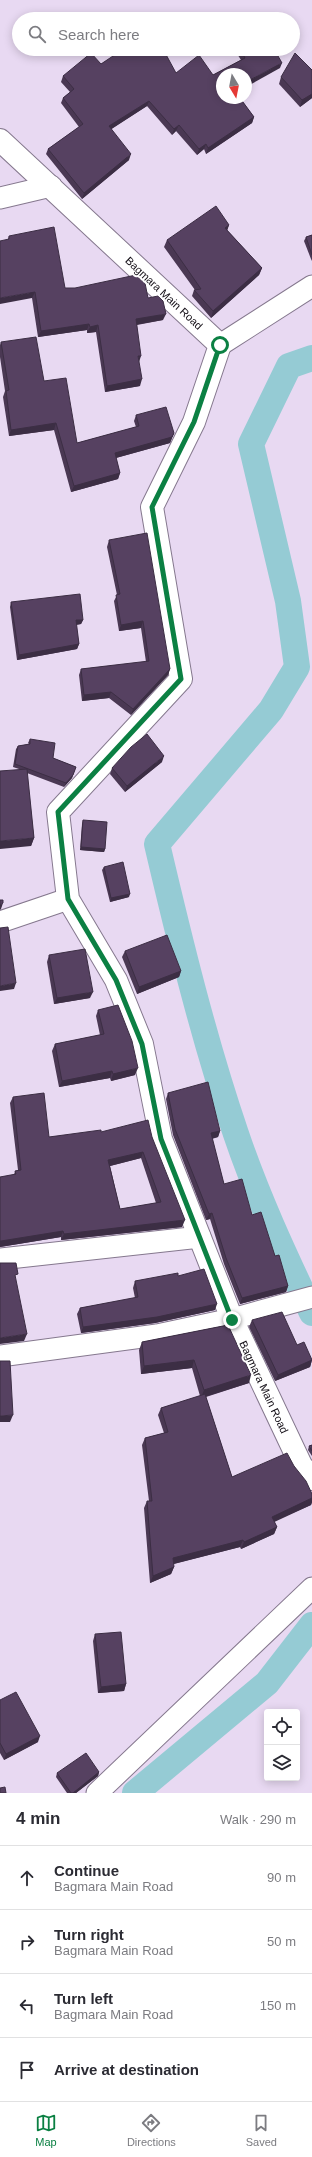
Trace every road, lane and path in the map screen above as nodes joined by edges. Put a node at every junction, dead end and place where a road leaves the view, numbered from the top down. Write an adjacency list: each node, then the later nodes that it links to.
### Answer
1 (0, 140): 2 (street, Bagmara Main Road)
2 (51, 186): 3 (street); 5 (street, Bagmara Main Road)
3 (0, 198)
4 (312, 286): 5 (street)
5 (220, 345): 6 (street, Bagmara Main Road)
6 (68, 899): 7 (street); 8 (street, Bagmara Main Road)
7 (0, 922)
8 (200, 1237): 9 (street); 11 (street, Bagmara Main Road)
9 (0, 1259)
10 (312, 1297): 11 (street)
11 (232, 1320): 12 (street); 13 (street, Bagmara Main Road)
12 (0, 1356)
13 (312, 1479)
14 (312, 1588): 15 (street)
15 (97, 1793)

